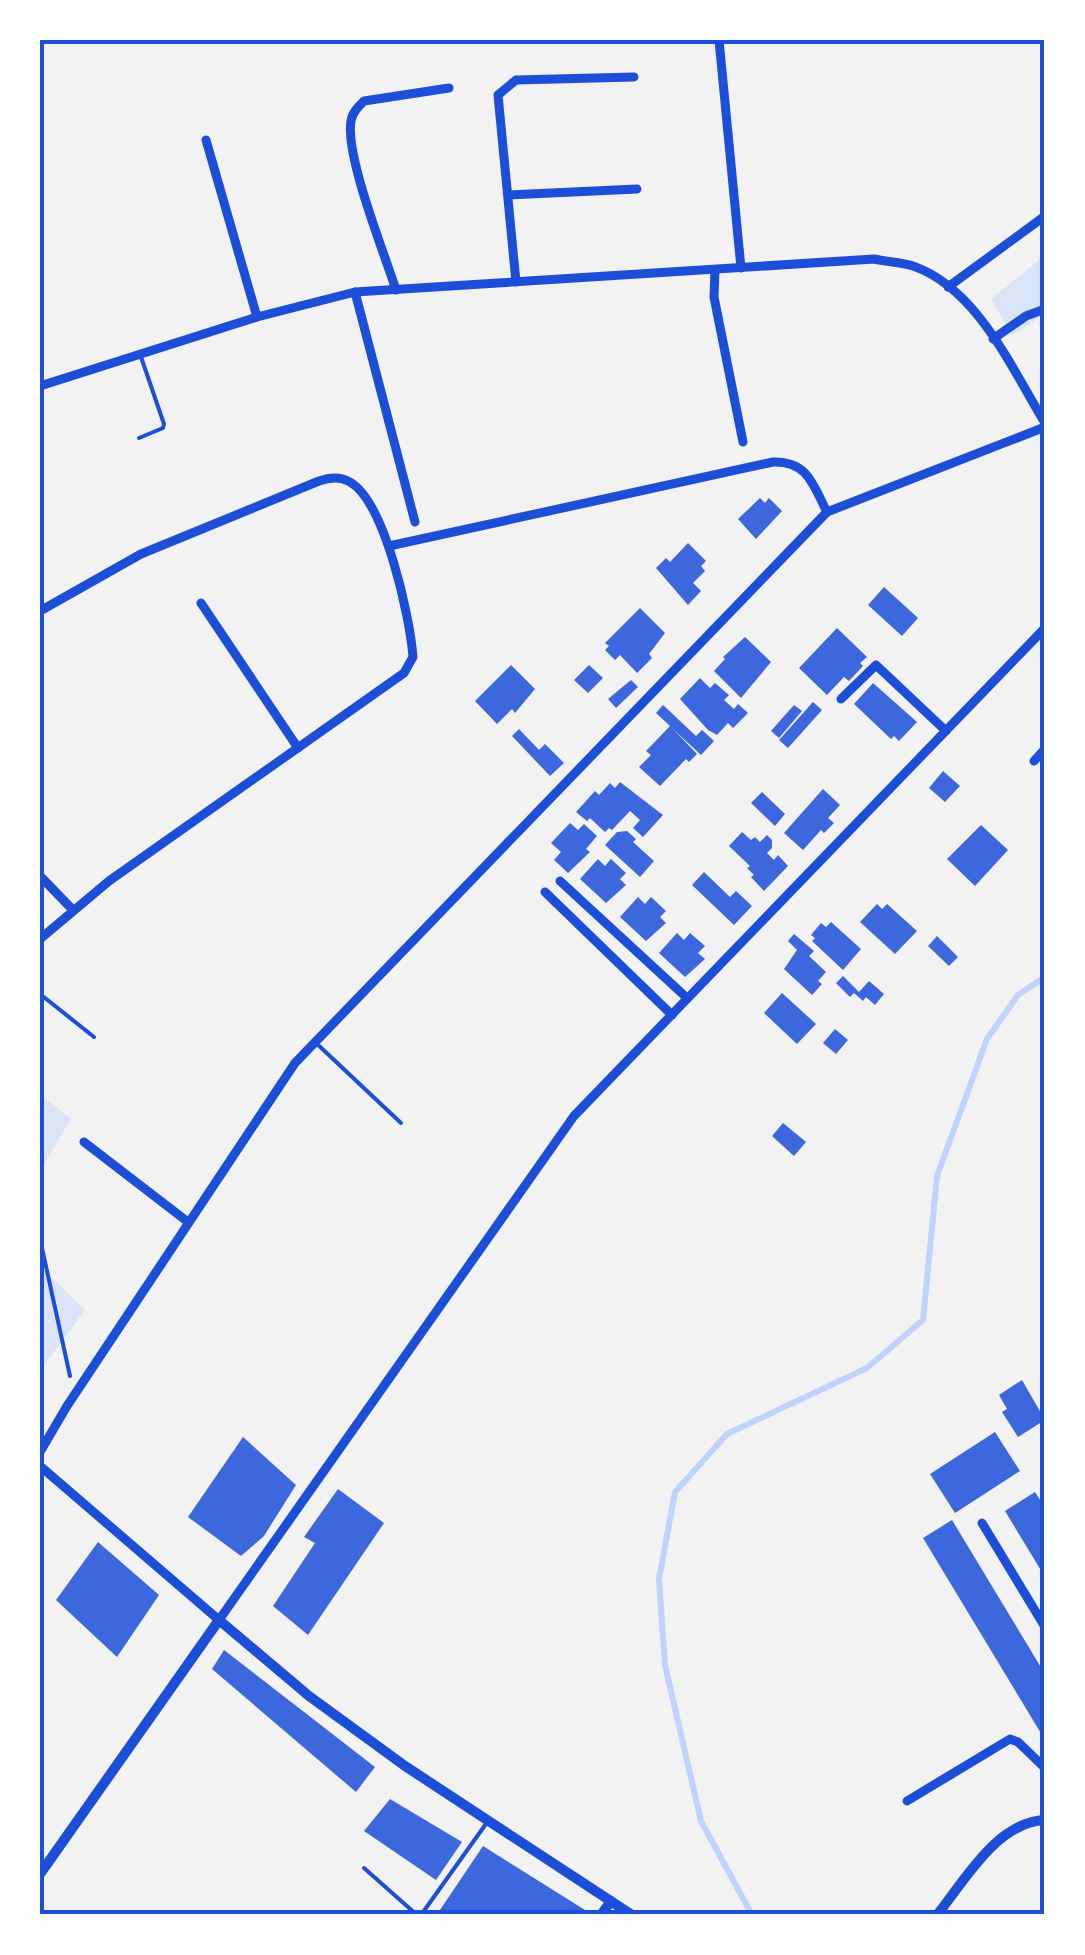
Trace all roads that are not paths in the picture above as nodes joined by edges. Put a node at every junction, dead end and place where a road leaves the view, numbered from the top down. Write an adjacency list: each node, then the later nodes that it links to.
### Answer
1 (719, 40): 8 (street)
2 (634, 77): 6 (street)
3 (449, 88): 12 (street)
4 (206, 140): 15 (street)
5 (636, 189): 6 (street)
6 (508, 194): 10 (street)
7 (1045, 216): 11 (street)
8 (741, 268): 9 (street); 11 (street)
9 (716, 270): 10 (street); 21 (street)
10 (516, 282): 12 (street)
11 (948, 287): 16 (street)
12 (396, 290): 13 (street)
13 (355, 292): 15 (street); 23 (street)
14 (1045, 308): 16 (street)
15 (257, 318): 17 (street)
16 (993, 339): 19 (street)
17 (140, 354): 18 (street); 20 (lane)
18 (40, 386)
19 (1045, 425): 22 (street)
20 (139, 438)
21 (743, 442)
22 (827, 512): 24 (street); 42 (street)
23 (416, 522)
24 (389, 546): 26 (street); 30 (street)
25 (201, 603): 30 (street)
26 (40, 610)
27 (1045, 628): 29 (street)
28 (841, 699): 29 (street)
29 (946, 731): 39 (street)
30 (298, 748): 36 (street)
31 (1045, 749): 32 (street)
32 (1034, 760)
33 (40, 876): 36 (street)
34 (560, 882): 39 (street)
35 (545, 892): 40 (street)
36 (73, 910): 37 (street)
37 (40, 938)
38 (40, 994): 41 (lane)
39 (688, 998): 40 (street)
40 (672, 1015): 49 (street)
41 (94, 1037)
42 (315, 1042): 43 (lane); 45 (street)
43 (402, 1123)
44 (84, 1142): 45 (street)
45 (188, 1222): 46 (street)
46 (40, 1452)
47 (40, 1466): 49 (street)
48 (982, 1524): 50 (street)
49 (219, 1620): 54 (street); 56 (street)
50 (1045, 1627)
51 (1045, 1768): 52 (street)
52 (907, 1800)
53 (1045, 1820): 61 (street)
54 (489, 1821): 57 (street); 58 (lane)
55 (364, 1868): 58 (lane)
56 (40, 1874)
57 (611, 1901): 59 (street); 60 (street)
58 (419, 1915)
59 (601, 1915)
60 (632, 1915)
61 (937, 1915)

